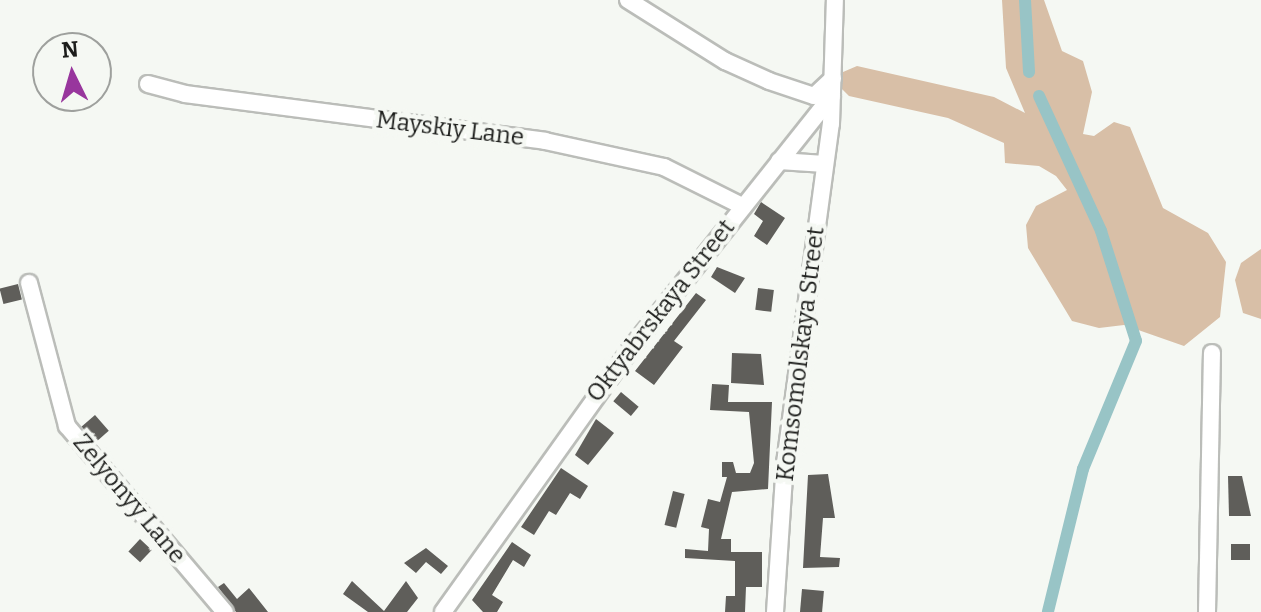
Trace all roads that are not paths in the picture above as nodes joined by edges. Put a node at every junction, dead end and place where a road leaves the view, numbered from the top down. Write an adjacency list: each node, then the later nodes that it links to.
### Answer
1 (628, 0): 6 (street)
2 (835, 0): 3 (street)
3 (833, 78): 5 (street); 6 (street)
4 (148, 84): 9 (street, Mayskiy Lane)
5 (832, 96): 6 (street, Oktyabrskaya Street); 8 (street, Komsomolskaya Street)
6 (817, 104): 7 (street, Oktyabrskaya Street)
7 (779, 161): 8 (street); 9 (street, Oktyabrskaya Street)
8 (825, 164): 14 (street, Komsomolskaya Street)
9 (742, 206): 13 (street, Oktyabrskaya Street)
10 (29, 283): 12 (street, Zelyonyy Lane)
11 (1212, 353): 15 (street)
12 (225, 612)
13 (443, 612)
14 (775, 612)
15 (1207, 612)

